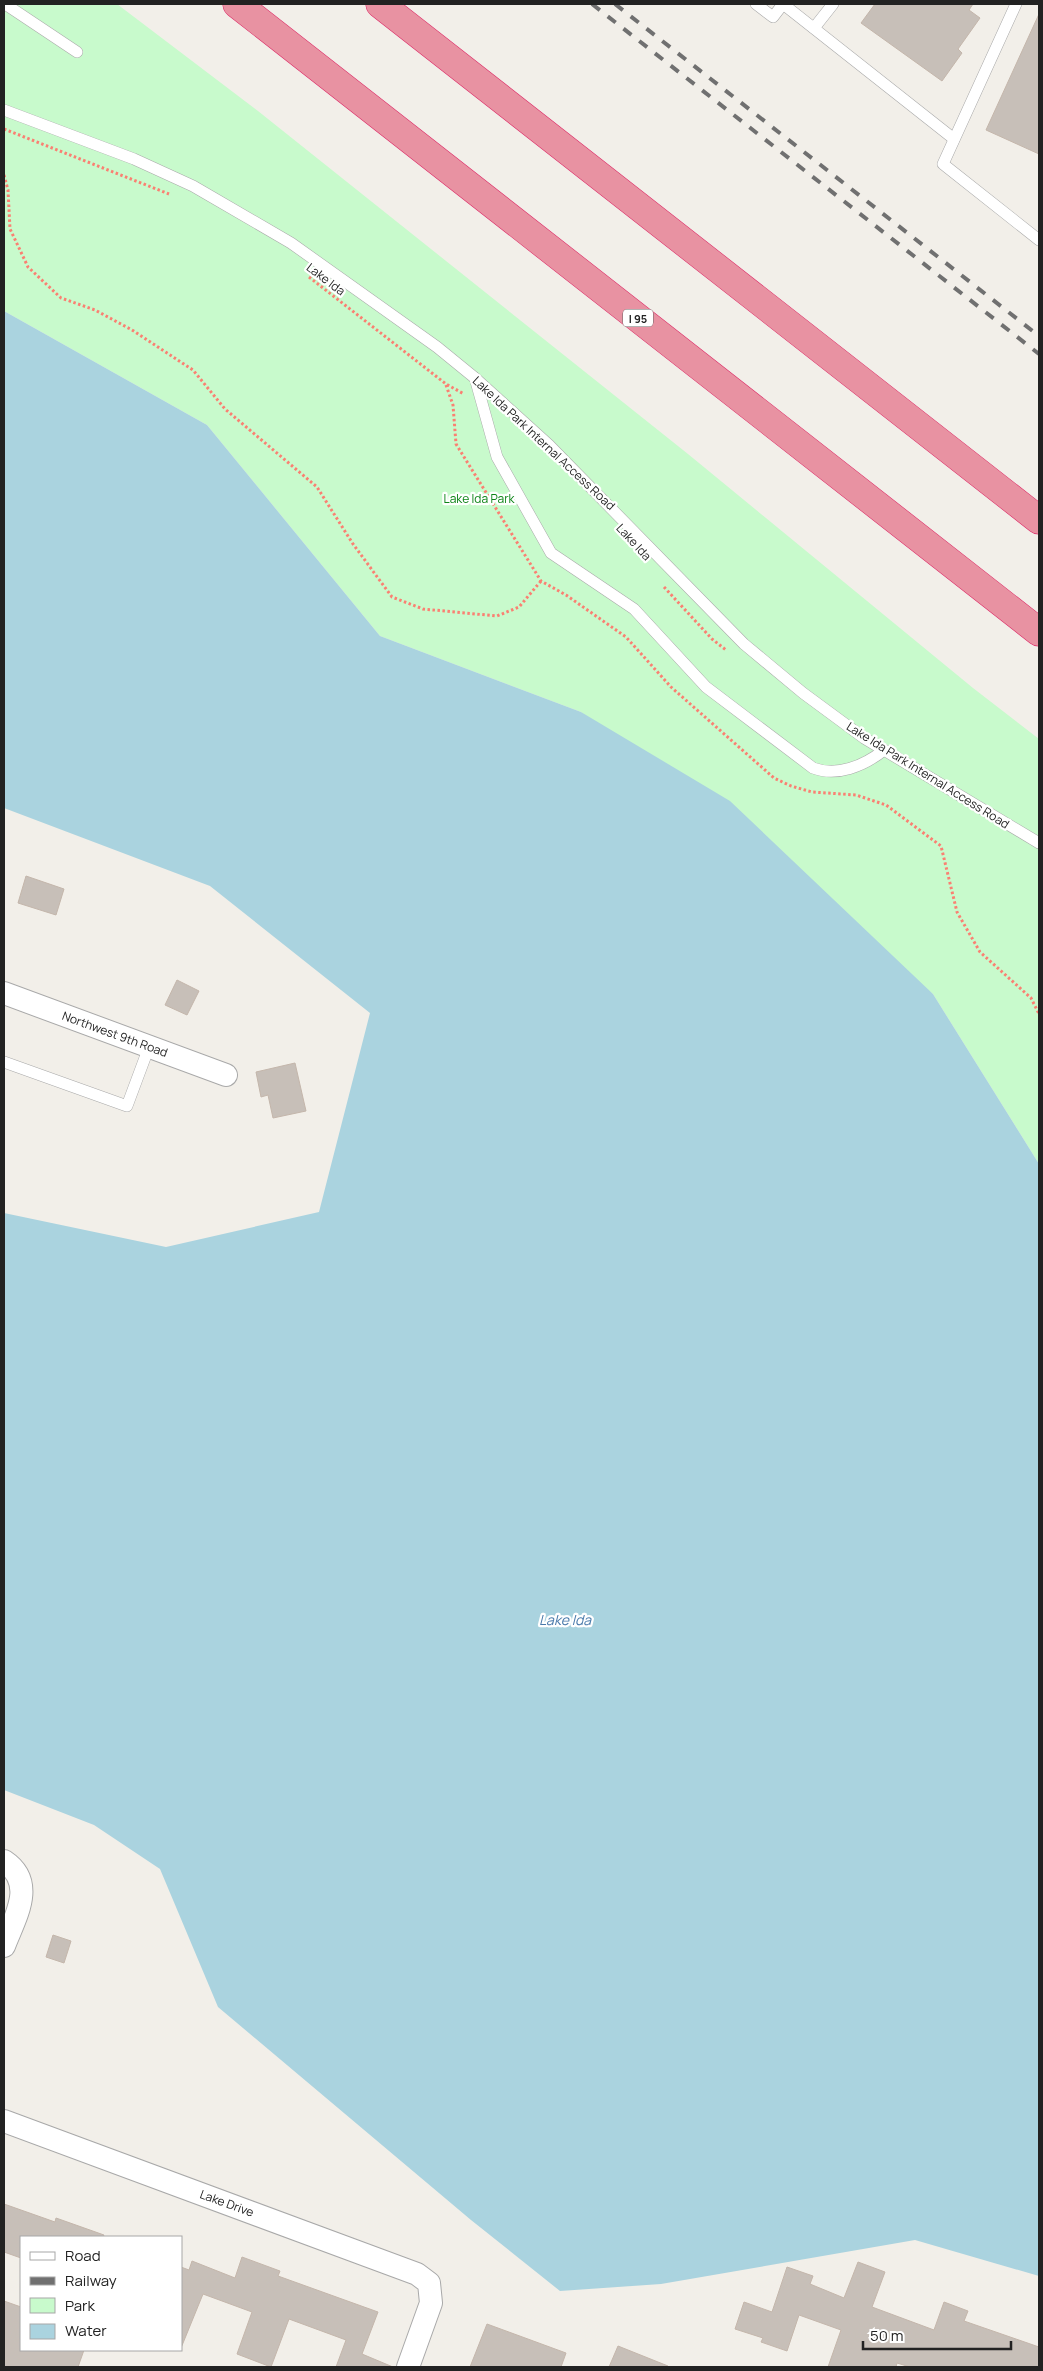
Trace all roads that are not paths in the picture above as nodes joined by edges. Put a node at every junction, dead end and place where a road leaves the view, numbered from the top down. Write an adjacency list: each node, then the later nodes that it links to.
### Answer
1 (5, 4): 9 (lane)
2 (237, 4): 15 (highway, I 95)
3 (380, 4): 14 (highway)
4 (756, 4): 5 (lane)
5 (783, 4): 8 (lane)
6 (833, 4): 8 (lane)
7 (1016, 4): 11 (lane)
8 (814, 28): 11 (lane)
9 (77, 52)
10 (4, 110): 13 (lane, Lake Ida Park Internal Access Road)
11 (954, 139): 12 (lane)
12 (1039, 240)
13 (475, 378): 16 (lane, Lake Ida Park Internal Access Road); 16 (lane)
14 (1039, 520)
15 (1039, 632)
16 (884, 750): 17 (lane, Lake Ida Park Internal Access Road)
17 (1039, 843)
18 (4, 993): 19 (street, Northwest 9th Road)
19 (149, 1047): 20 (lane); 21 (street, Northwest 9th Road)
20 (4, 1062)
21 (226, 1075)
22 (4, 1861): 23 (street)
23 (4, 1946)
24 (4, 2121): 25 (street, Lake Drive)
25 (408, 2367)

